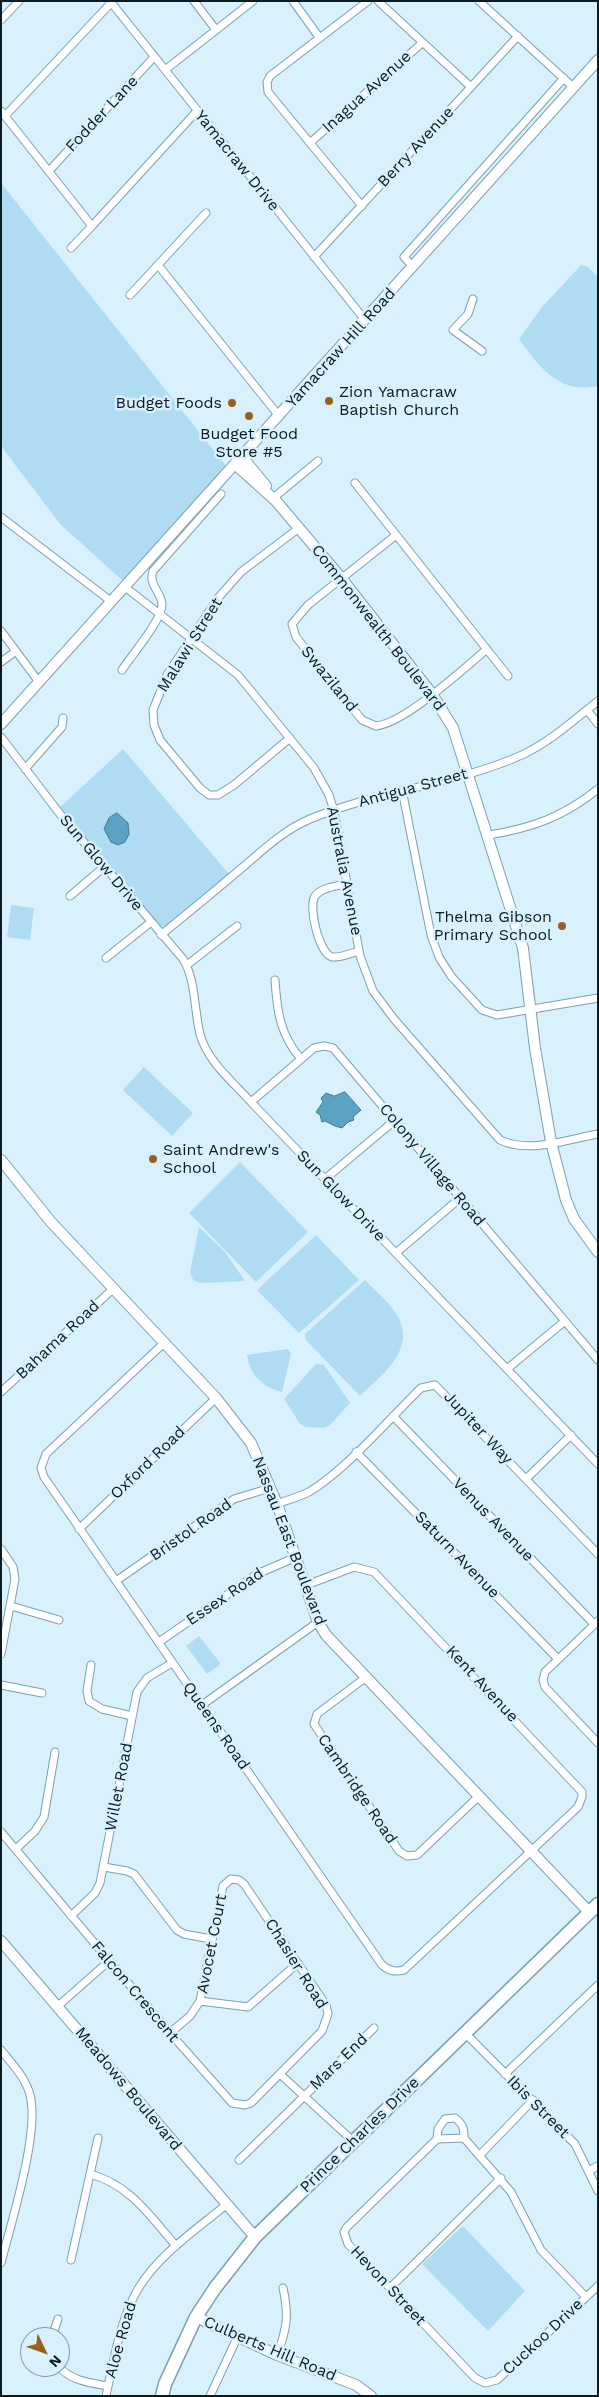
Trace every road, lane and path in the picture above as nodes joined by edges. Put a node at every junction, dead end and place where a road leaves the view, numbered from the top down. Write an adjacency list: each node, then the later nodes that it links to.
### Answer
1 (19, 1): 9 (street)
2 (194, 1): 10 (street)
3 (253, 1): 10 (street)
4 (293, 1): 12 (street)
5 (368, 1): 12 (street)
6 (378, 1): 13 (street)
7 (479, 1): 11 (street)
8 (110, 2): 14 (street, Yamacraw Drive); 21 (street)
9 (1, 20)
10 (216, 30): 16 (street)
11 (518, 36): 17 (street); 18 (street, Berry Avenue)
12 (319, 37): 22 (street)
13 (422, 43): 18 (street); 22 (street, Inagua Avenue)
14 (154, 57): 16 (street, Yamacraw Drive); 23 (street, Fodder Lane)
15 (598, 60): 19 (street, Yamacraw Hill Road)
16 (165, 70): 20 (street, Yamacraw Drive)
17 (564, 78): 19 (street); 24 (street)
18 (471, 87): 26 (street, Berry Avenue)
19 (573, 87): 25 (street, Yamacraw Hill Road)
20 (197, 111): 28 (street); 30 (street, Yamacraw Drive)
21 (3, 113): 23 (street)
22 (311, 142): 26 (street)
23 (49, 171): 28 (street)
24 (468, 185): 25 (street); 32 (street)
25 (478, 194): 32 (street, Yamacraw Hill Road)
26 (362, 206): 30 (street, Berry Avenue)
27 (206, 212): 31 (street)
28 (92, 226): 29 (street)
29 (71, 248)
30 (314, 257): 35 (street, Yamacraw Drive)
31 (158, 265): 33 (street); 37 (street)
32 (413, 267): 35 (street, Yamacraw Hill Road)
33 (130, 295)
34 (473, 299): 36 (street)
35 (364, 320): 37 (street, Yamacraw Hill Road)
36 (482, 351)
37 (279, 416): 38 (street, Yamacraw Hill Road)
38 (239, 461): 42 (street, Commonwealth Boulevard); 47 (street, Yamacraw Hill Road)
39 (318, 461): 42 (street)
40 (355, 483): 45 (street)
41 (221, 494): 49 (street)
42 (274, 499): 44 (street, Commonwealth Boulevard)
43 (1, 518): 48 (street)
44 (299, 528): 46 (street, Commonwealth Boulevard); 51 (street, Malawi Street)
45 (395, 536): 46 (street, Swaziland); 52 (street)
46 (342, 579): 58 (street, Commonwealth Boulevard); 58 (street, Swaziland)
47 (125, 587): 48 (street, Yamacraw Hill Road); 49 (street, Australia Avenue)
48 (112, 602): 57 (street, Yamacraw Hill Road)
49 (160, 614): 51 (street, Australia Avenue); 55 (street)
50 (1, 631): 53 (street)
51 (191, 637): 65 (street, Australia Avenue); 65 (street, Malawi Street)
52 (486, 650): 56 (street); 58 (street, Swaziland)
53 (16, 651): 54 (street); 57 (street)
54 (1, 662)
55 (122, 670)
56 (508, 676)
57 (39, 682): 62 (street, Yamacraw Hill Road)
58 (432, 694): 67 (street, Commonwealth Boulevard)
59 (598, 701): 60 (street, Antigua Street)
60 (587, 710): 63 (street); 67 (street, Antigua Street)
61 (63, 718): 66 (street)
62 (1, 724)
63 (598, 724)
64 (1, 737): 66 (street, Sun Glow Drive)
65 (290, 738): 70 (street, Australia Avenue)
66 (25, 769): 72 (street, Sun Glow Drive)
67 (469, 773): 69 (street, Antigua Street); 71 (street, Commonwealth Boulevard)
68 (598, 789): 71 (street)
69 (402, 790): 70 (street, Antigua Street); 83 (street)
70 (334, 811): 73 (street, Australia Avenue); 77 (street, Antigua Street)
71 (489, 835): 83 (street, Commonwealth Boulevard)
72 (104, 867): 74 (street); 75 (street, Sun Glow Drive)
73 (348, 884): 78 (street, Australia Avenue); 78 (street)
74 (70, 896)
75 (151, 922): 77 (street, Sun Glow Drive); 79 (street)
76 (236, 926): 80 (street)
77 (161, 935): 80 (street, Sun Glow Drive)
78 (359, 951): 88 (street, Australia Avenue)
79 (106, 958)
80 (187, 965): 85 (street, Sun Glow Drive)
81 (275, 980): 84 (street)
82 (598, 999): 83 (street)
83 (531, 1011): 88 (street, Commonwealth Boulevard)
84 (300, 1059): 85 (street, Colony Village Road); 86 (street, Colony Village Road)
85 (251, 1102): 90 (street, Sun Glow Drive)
86 (394, 1121): 90 (street); 91 (street, Colony Village Road)
87 (598, 1134): 88 (street, Australia Avenue)
88 (551, 1142): 92 (street, Commonwealth Boulevard)
89 (1, 1160): 94 (street, Nassau East Boulevard)
90 (325, 1180): 93 (street, Sun Glow Drive)
91 (459, 1199): 93 (street); 95 (street, Colony Village Road)
92 (598, 1252)
93 (396, 1253): 98 (street, Sun Glow Drive)
94 (114, 1288): 96 (street, Nassau East Boulevard); 99 (street, Bahama Road)
95 (565, 1321): 97 (street, Colony Village Road); 98 (street)
96 (164, 1344): 100 (street, Nassau East Boulevard); 108 (street, Queens Road)
97 (598, 1360)
98 (507, 1369): 102 (street, Sun Glow Drive)
99 (1, 1392)
100 (216, 1398): 106 (street, Nassau East Boulevard); 108 (street, Oxford Road)
101 (393, 1416): 103 (street, Jupiter Way); 105 (street, Jupiter Way); 117 (street, Venus Avenue)
102 (570, 1435): 104 (street, Sun Glow Drive); 105 (street)
103 (356, 1452): 107 (street, Jupiter Way); 120 (street, Saturn Avenue)
104 (598, 1464)
105 (526, 1479): 110 (street, Jupiter Way)
106 (270, 1488): 107 (street, Nassau East Boulevard); 112 (street, Bristol Road)
107 (277, 1504): 111 (street, Nassau East Boulevard)
108 (79, 1529): 112 (street, Queens Road)
109 (1, 1549): 114 (street)
110 (598, 1554)
111 (294, 1558): 113 (street, Nassau East Boulevard); 118 (street, Essex Road)
112 (116, 1581): 118 (street, Queens Road)
113 (304, 1586): 116 (street, Nassau East Boulevard); 133 (street, Kent Avenue)
114 (10, 1606): 115 (street); 119 (street)
115 (59, 1620)
116 (318, 1622): 123 (street, Nassau East Boulevard); 126 (street)
117 (596, 1622): 120 (street)
118 (159, 1642): 121 (street, Queens Road)
119 (1, 1654)
120 (558, 1659): 128 (street)
121 (172, 1663): 126 (street, Queens Road); 127 (street, Willet Road)
122 (91, 1665): 127 (street)
123 (365, 1678): 130 (street, Nassau East Boulevard); 130 (street, Cambridge Road)
124 (1, 1685): 125 (street)
125 (42, 1693)
126 (202, 1705): 133 (street, Queens Road)
127 (132, 1716): 134 (street, Willet Road)
128 (598, 1743)
129 (55, 1752): 132 (street)
130 (478, 1797): 133 (street, Nassau East Boulevard)
131 (1, 1832): 132 (street, Falcon Crescent)
132 (16, 1849): 137 (street, Falcon Crescent)
133 (531, 1852): 136 (street, Nassau East Boulevard)
134 (104, 1867): 137 (street, Willet Road); 138 (street)
135 (235, 1879): 138 (street, Avocet Court); 141 (street, Chasier Road)
136 (594, 1908): 146 (highway, Prince Charles Drive)
137 (71, 1916): 140 (street, Falcon Crescent)
138 (211, 1940): 143 (street, Avocet Court)
139 (2, 1942): 144 (street, Meadows Boulevard)
140 (109, 1962): 144 (street); 147 (street, Falcon Crescent)
141 (298, 1963): 143 (street); 150 (street, Chasier Road)
142 (598, 1984): 149 (street)
143 (200, 2001): 147 (street, Avocet Court)
144 (58, 2006): 164 (street, Meadows Boulevard)
145 (374, 2028): 151 (street, Mars End)
146 (466, 2032): 149 (street, Ibis Street); 156 (highway, Prince Charles Drive)
147 (170, 2033): 150 (street, Falcon Crescent)
148 (1, 2050): 168 (street)
149 (504, 2074): 152 (street, Ibis Street)
150 (281, 2075): 151 (street)
151 (304, 2096): 156 (street); 158 (street, Mars End)
152 (533, 2100): 157 (street); 160 (street, Ibis Street)
153 (98, 2138): 161 (street)
154 (464, 2138): 155 (street); 155 (street, Hevon Street); 157 (street)
155 (437, 2139): 171 (street, Hevon Street)
156 (353, 2141): 165 (highway, Prince Charles Drive)
157 (480, 2155): 162 (street)
158 (239, 2160)
159 (598, 2166): 160 (street)
160 (588, 2171): 163 (street, Ibis Street)
161 (90, 2174): 166 (street); 167 (street)
162 (501, 2178): 171 (street); 172 (street)
163 (598, 2191)
164 (227, 2204): 165 (street, Meadows Boulevard); 166 (street, Aloe Road)
165 (255, 2237): 173 (highway, Prince Charles Drive)
166 (176, 2246): 180 (street, Aloe Road)
167 (71, 2260)
168 (1, 2263)
169 (598, 2286): 172 (street, Cuckoo Drive)
170 (283, 2288): 177 (street)
171 (390, 2288): 179 (street, Hevon Street)
172 (586, 2297): 179 (street, Cuckoo Drive)
173 (196, 2317): 176 (street, Culberts Hill Road); 182 (highway, Prince Charles Drive)
174 (58, 2319): 175 (street)
175 (55, 2327)
176 (237, 2338): 177 (street, Culberts Hill Road); 183 (street)
177 (277, 2355): 184 (street, Culberts Hill Road)
178 (70, 2376): 180 (street)
179 (485, 2383)
180 (108, 2386): 181 (street, Aloe Road)
181 (106, 2396)
182 (162, 2396)
183 (210, 2396)
184 (371, 2396)

